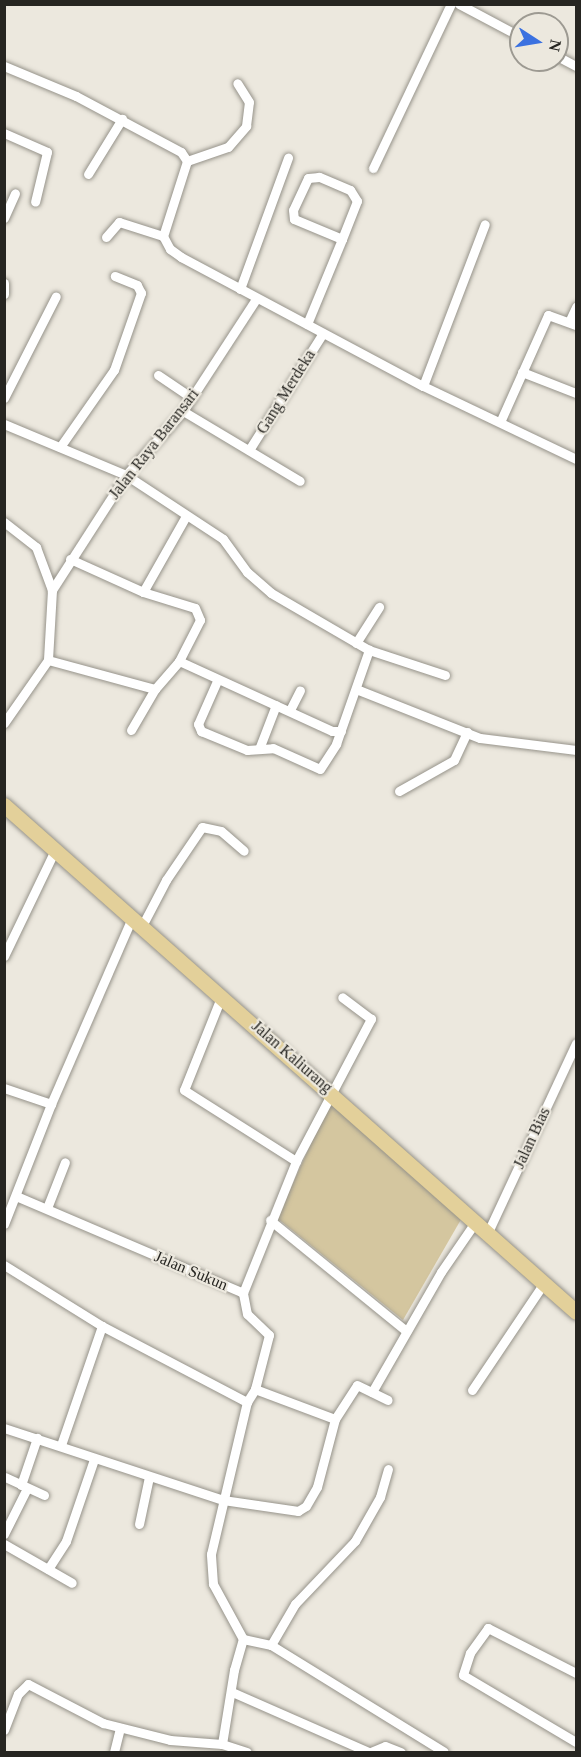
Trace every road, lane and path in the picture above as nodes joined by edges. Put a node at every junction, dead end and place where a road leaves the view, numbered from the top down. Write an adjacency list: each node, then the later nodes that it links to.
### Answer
1 (451, 4): 10 (street)
2 (459, 4): 3 (street)
3 (509, 31)
4 (4, 66): 6 (street)
5 (237, 83): 9 (street)
6 (122, 119): 9 (street); 11 (street)
7 (4, 133): 13 (street)
8 (288, 158): 21 (street)
9 (188, 162): 16 (street)
10 (373, 168)
11 (88, 174)
12 (15, 193): 14 (street)
13 (35, 202)
14 (4, 218)
15 (485, 224): 31 (street)
16 (163, 236): 17 (street); 21 (street)
17 (106, 237)
18 (342, 238): 18 (street); 27 (street)
19 (115, 276): 38 (street)
20 (4, 283): 22 (street)
21 (240, 289): 24 (street)
22 (4, 294)
23 (56, 296): 33 (street)
24 (256, 299): 27 (street); 34 (street, Jalan Raya Baransari)
25 (576, 307): 26 (street)
26 (573, 323): 29 (street)
27 (307, 324): 28 (street)
28 (323, 333): 31 (street); 39 (street, Gang Merdeka)
29 (522, 372): 32 (street); 36 (street)
30 (158, 375): 34 (street)
31 (423, 386): 36 (street)
32 (576, 393)
33 (4, 398)
34 (192, 398): 35 (street, Jalan Raya Baransari)
35 (183, 411): 39 (street); 41 (street, Jalan Raya Baransari)
36 (501, 420): 40 (street)
37 (4, 424): 38 (street)
38 (60, 447): 41 (street)
39 (249, 450): 42 (street)
40 (576, 459)
41 (126, 476): 43 (street); 45 (street, Jalan Raya Baransari)
42 (300, 481)
43 (186, 516): 47 (street); 49 (street)
44 (4, 522): 46 (street)
45 (70, 559): 46 (street, Jalan Raya Baransari); 47 (street)
46 (52, 590): 51 (street)
47 (143, 592): 52 (street)
48 (379, 607): 49 (street)
49 (356, 642): 50 (street)
50 (369, 650): 53 (street); 56 (street)
51 (48, 660): 55 (street); 60 (street)
52 (179, 661): 54 (street); 55 (street)
53 (445, 675)
54 (217, 681): 58 (street); 64 (street)
55 (155, 689): 61 (street)
56 (356, 689): 62 (street); 63 (street)
57 (300, 690): 59 (street)
58 (276, 705): 59 (street); 64 (street)
59 (290, 710): 62 (street)
60 (4, 723)
61 (131, 730)
62 (340, 731): 64 (street)
63 (467, 732): 65 (street); 66 (street)
64 (259, 749)
65 (576, 750)
66 (399, 791)
67 (4, 806): 69 (main road, Jalan Kaliurang)
68 (244, 851): 70 (street)
69 (54, 852): 70 (main road, Jalan Kaliurang); 71 (street)
70 (137, 922): 72 (main road, Jalan Kaliurang); 77 (street)
71 (4, 956)
72 (222, 995): 76 (main road, Jalan Kaliurang); 78 (street)
73 (342, 998): 76 (street)
74 (576, 1043): 85 (street, Jalan Bias)
75 (4, 1088): 77 (street)
76 (333, 1093): 78 (street); 83 (main road, Jalan Kaliurang)
77 (51, 1104): 80 (street)
78 (296, 1161): 82 (street)
79 (65, 1162): 81 (street)
80 (16, 1196): 81 (street, Jalan Sukun); 84 (street)
81 (47, 1208): 88 (street, Jalan Sukun)
82 (270, 1220): 88 (street); 91 (street)
83 (476, 1221): 85 (main road, Jalan Kaliurang); 91 (street)
84 (4, 1224)
85 (488, 1232): 87 (main road, Jalan Kaliurang)
86 (4, 1265): 90 (street)
87 (544, 1283): 89 (main road, Jalan Kaliurang); 93 (street)
88 (243, 1293): 92 (street, Jalan Sukun)
89 (576, 1312)
90 (102, 1326): 96 (street); 100 (street)
91 (406, 1331): 94 (street)
92 (255, 1389): 96 (street, Jalan Sukun); 97 (street)
93 (472, 1390)
94 (372, 1392): 95 (street); 97 (street)
95 (388, 1400)
96 (247, 1402): 107 (street, Jalan Sukun)
97 (336, 1419): 107 (street)
98 (4, 1428): 99 (street)
99 (37, 1438): 100 (street); 105 (street)
100 (61, 1445): 101 (street)
101 (94, 1458): 103 (street); 111 (street)
102 (388, 1469): 114 (street)
103 (149, 1477): 107 (street); 108 (street)
104 (5, 1478): 105 (street)
105 (24, 1486): 106 (street); 109 (street)
106 (44, 1495)
107 (223, 1500): 113 (street, Jalan Sukun)
108 (139, 1524)
109 (4, 1534)
110 (4, 1544): 111 (street)
111 (48, 1569): 112 (street)
112 (72, 1582)
113 (243, 1640): 114 (street); 116 (street)
114 (271, 1645): 125 (street)
115 (576, 1673): 119 (street)
116 (232, 1692): 120 (street); 123 (street)
117 (120, 1728): 118 (street); 120 (street); 121 (street)
118 (4, 1730)
119 (576, 1742)
120 (222, 1744): 122 (street)
121 (114, 1752)
122 (247, 1752)
123 (370, 1752): 124 (street)
124 (401, 1752)
125 (444, 1752)

